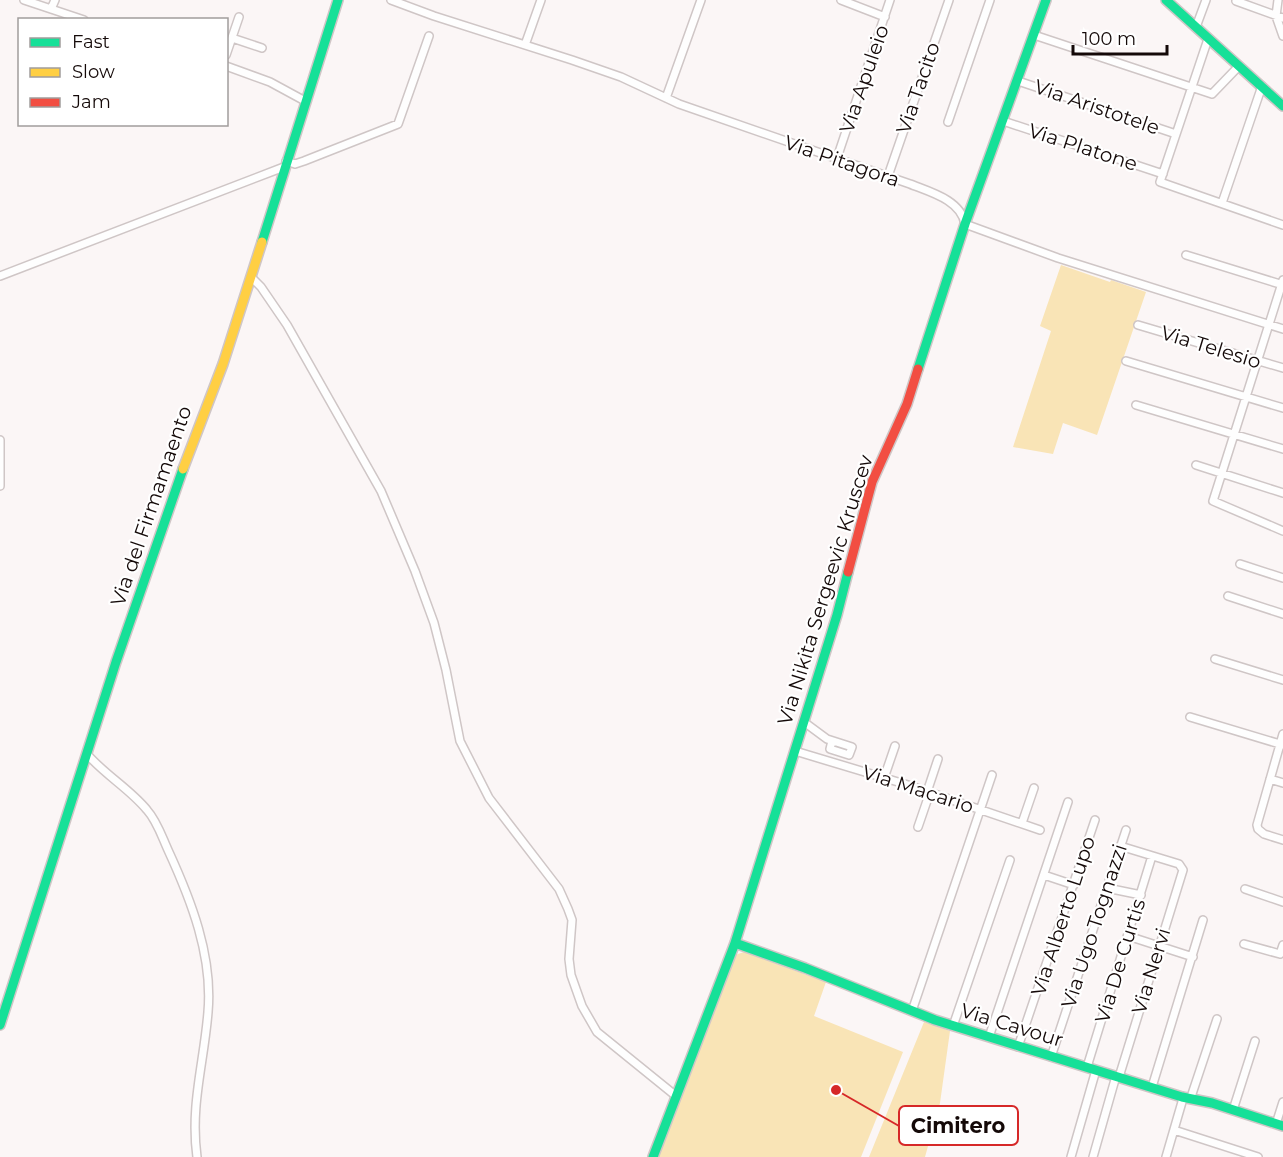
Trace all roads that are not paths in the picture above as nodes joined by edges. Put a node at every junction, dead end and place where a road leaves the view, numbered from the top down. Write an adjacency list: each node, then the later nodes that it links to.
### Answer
1 (24, 0): 16 (street)
2 (56, 0): 16 (street)
3 (338, 0): 36 (street, Via del Firmamaento)
4 (392, 0): 27 (street, Via Pitagora)
5 (541, 0): 27 (street)
6 (701, 0): 35 (street)
7 (841, 0): 18 (street)
8 (890, 0): 18 (street, Via Apuleio)
9 (949, 0): 44 (street, Via Tacito)
10 (990, 0): 39 (street)
11 (1046, 0): 22 (street, Via Nikita Sergeevic Kruscev)
12 (1166, 0): 21 (street)
13 (1206, 0): 21 (street)
14 (1278, 0): 19 (street)
15 (1236, 1): 19 (street)
16 (51, 9): 20 (street)
17 (239, 17): 25 (street)
18 (885, 17): 41 (street, Via Apuleio)
19 (1280, 17): 24 (street)
20 (78, 18)
21 (1196, 27): 26 (street)
22 (1034, 34): 32 (street, Via Nikita Sergeevic Kruscev); 34 (street)
23 (429, 36): 42 (street)
24 (1283, 36)
25 (232, 38): 28 (street); 29 (street)
26 (1208, 39): 30 (street); 34 (street)
27 (525, 45): 35 (street, Via Pitagora)
28 (262, 48)
29 (228, 49)
30 (1239, 66): 33 (street); 34 (street)
31 (228, 67): 36 (street)
32 (1018, 81): 38 (street, Via Nikita Sergeevic Kruscev); 40 (street, Via Aristotele)
33 (1262, 86): 37 (street); 45 (street)
34 (1192, 87): 40 (street)
35 (666, 98): 41 (street, Via Pitagora)
36 (305, 101): 42 (street, Via del Firmamaento)
37 (1283, 106)
38 (1003, 121): 43 (street, Via Platone); 46 (street, Via Nikita Sergeevic Kruscev)
39 (948, 122)
40 (1176, 134): 43 (street)
41 (837, 158): 44 (street, Via Pitagora)
42 (285, 164): 49 (street); 50 (street, Via del Firmamaento)
43 (1163, 174): 45 (street)
44 (888, 176): 46 (street, Via Pitagora)
45 (1221, 204): 47 (street)
46 (965, 224): 53 (street); 76 (street, Via Nikita Sergeevic Kruscev)
47 (1283, 225)
48 (1186, 255): 51 (street)
49 (0, 276)
50 (251, 277): 81 (street, Via del Firmamaento); 125 (street)
51 (1282, 283): 53 (street)
52 (1138, 325): 55 (street, Via Telesio)
53 (1269, 325): 54 (street); 55 (street)
54 (1283, 329)
55 (1257, 360): 57 (street, Via Telesio); 58 (street)
56 (1126, 361): 58 (street)
57 (1283, 368)
58 (1245, 396): 60 (street); 61 (street)
59 (1136, 405): 61 (street)
60 (1283, 408)
61 (1234, 434): 63 (street); 65 (street)
62 (0, 440): 66 (street)
63 (1283, 449)
64 (1196, 465): 65 (street)
65 (1221, 473): 67 (street); 68 (street)
66 (0, 486)
67 (1283, 493)
68 (1283, 531)
69 (1240, 564): 70 (street)
70 (1283, 578)
71 (1228, 597): 72 (street)
72 (1283, 614)
73 (1215, 659): 74 (street)
74 (1283, 680)
75 (1190, 717): 78 (street)
76 (804, 722): 80 (street, Via Nikita Sergeevic Kruscev); 83 (street)
77 (1283, 734): 78 (street)
78 (1281, 745): 86 (street)
79 (895, 746): 85 (street)
80 (795, 751): 83 (street, Via Macario); 109 (street, Via Nikita Sergeevic Kruscev)
81 (87, 754): 116 (street, Via del Firmamaento); 131 (street)
82 (938, 759): 89 (street)
83 (842, 766): 85 (street, Via Macario)
84 (992, 775): 91 (street)
85 (884, 778): 89 (street, Via Macario)
86 (1270, 779): 87 (street); 97 (street)
87 (1283, 783)
88 (1034, 789): 93 (street)
89 (928, 792): 91 (street, Via Macario); 94 (street)
90 (1068, 802): 101 (street)
91 (981, 810): 93 (street, Via Macario); 114 (street)
92 (1095, 820): 102 (street, Via Alberto Lupo)
93 (1022, 823): 95 (street, Via Macario)
94 (918, 827)
95 (1040, 830)
96 (1126, 830): 98 (street, Via Ugo Tognazzi)
97 (1283, 840)
98 (1120, 846): 99 (street); 103 (street, Via Ugo Tognazzi)
99 (1152, 856): 105 (street, Via De Curtis); 112 (street, Via Nervi)
100 (1010, 860): 117 (street)
101 (1044, 875): 102 (street); 118 (street)
102 (1074, 885): 120 (street, Via Alberto Lupo)
103 (1107, 888): 105 (street); 121 (street, Via Ugo Tognazzi)
104 (1245, 889): 106 (street)
105 (1141, 895): 108 (street, Via De Curtis)
106 (1283, 902)
107 (1203, 920): 113 (street)
108 (1128, 936): 112 (street); 122 (street, Via De Curtis)
109 (735, 943): 114 (street, Via Cavour); 125 (street, Via Nikita Sergeevic Kruscev)
110 (1244, 944): 111 (street)
111 (1283, 945)
112 (1160, 946): 113 (street); 123 (street, Via Nervi)
113 (1193, 957): 124 (street)
114 (912, 1011): 117 (street, Via Cavour)
115 (1217, 1019): 126 (street)
116 (0, 1025)
117 (953, 1026): 118 (street, Via Cavour)
118 (988, 1037): 120 (street, Via Cavour)
119 (1255, 1041): 128 (street)
120 (1018, 1047): 121 (street, Via Cavour)
121 (1051, 1056): 122 (street, Via Cavour)
122 (1091, 1068): 123 (street, Via Cavour); 133 (street, Via De Curtis)
123 (1118, 1076): 124 (street, Via Cavour); 134 (street, Via Nervi)
124 (1152, 1087): 126 (street, Via Cavour)
125 (676, 1096): 132 (street, Via Nikita Sergeevic Kruscev)
126 (1186, 1097): 128 (street, Via Cavour); 130 (street)
127 (1283, 1102): 129 (street)
128 (1233, 1110): 129 (street, Via Cavour)
129 (1280, 1125)
130 (1174, 1130): 135 (street); 136 (street)
131 (197, 1157)
132 (653, 1157)
133 (1071, 1157)
134 (1093, 1157)
135 (1166, 1157)
136 (1258, 1157)

